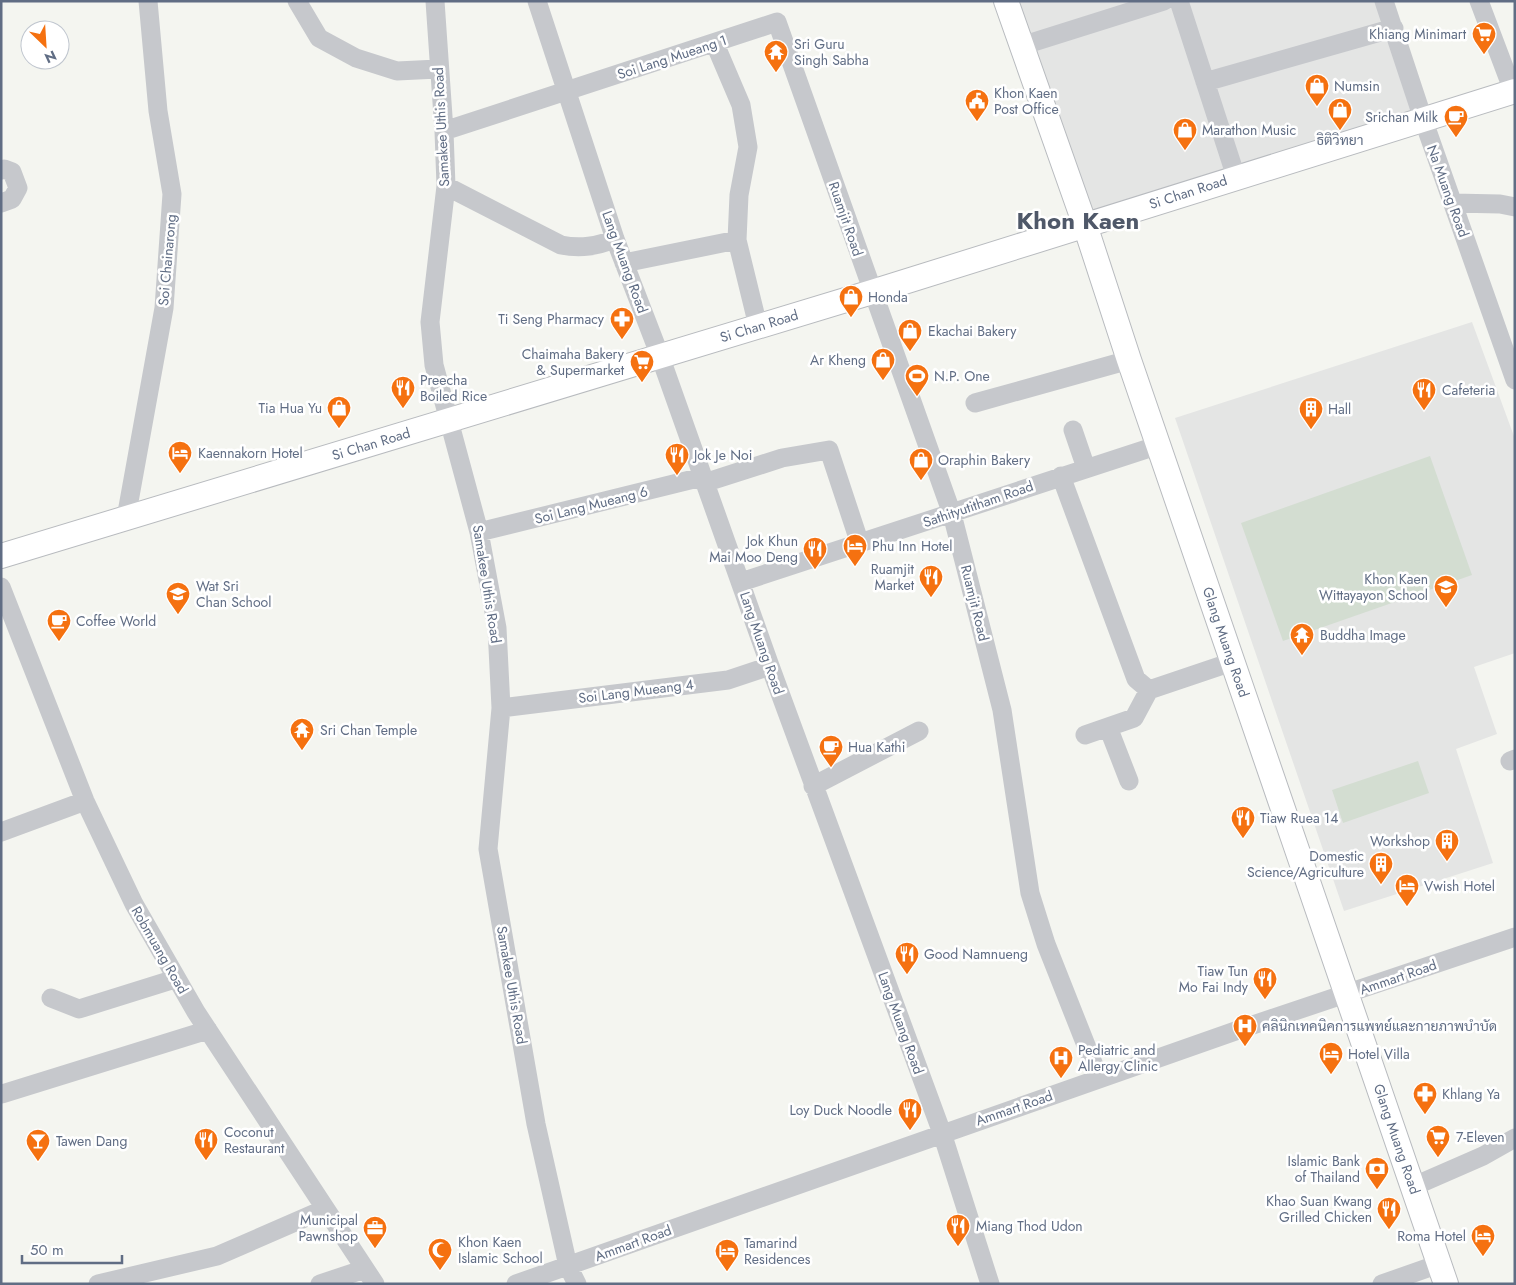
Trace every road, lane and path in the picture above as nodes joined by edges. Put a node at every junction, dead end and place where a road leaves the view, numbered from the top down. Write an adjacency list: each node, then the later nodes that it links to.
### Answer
1 (148, 1): 43 (street, Soi Chainarong)
2 (298, 1): 14 (street)
3 (435, 1): 14 (street, Samakee Uthis Road)
4 (538, 1): 16 (street, Lang Muang Road)
5 (1006, 1): 13 (main road, Glang Muang Road)
6 (1164, 1): 13 (street)
7 (1179, 1): 15 (street)
8 (1384, 1): 11 (street, Na Muang Road)
9 (1479, 1): 17 (street)
10 (777, 22): 12 (street, Soi Lang Mueang 1); 30 (street, Ruamjit Road)
11 (1394, 28): 15 (street); 18 (street, Na Muang Road)
12 (715, 44): 16 (street, Soi Lang Mueang 1); 28 (street)
13 (1021, 46): 26 (main road, Glang Muang Road)
14 (438, 69): 19 (street, Samakee Uthis Road)
15 (1205, 82): 21 (street)
16 (566, 91): 19 (street, Soi Lang Mueang 1); 27 (street, Lang Muang Road)
17 (1514, 91): 18 (main road, Si Chan Road)
18 (1423, 119): 21 (main road, Si Chan Road); 24 (street, Na Muang Road)
19 (444, 131): 22 (street, Samakee Uthis Road)
20 (1, 170): 23 (street)
21 (1236, 177): 26 (main road, Si Chan Road)
22 (446, 186): 27 (street); 36 (street, Samakee Uthis Road)
23 (1, 203)
24 (1453, 203): 25 (street); 34 (street, Na Muang Road)
25 (1515, 208)
26 (1085, 225): 30 (main road, Si Chan Road); 33 (main road, Glang Muang Road)
27 (615, 239): 29 (street, Lang Muang Road)
28 (737, 240): 29 (street); 31 (street)
29 (624, 263): 32 (street, Lang Muang Road)
30 (872, 292): 31 (main road, Si Chan Road); 42 (street, Ruamjit Road)
31 (758, 326): 32 (main road, Si Chan Road)
32 (660, 356): 36 (main road, Si Chan Road); 41 (street, Lang Muang Road)
33 (1129, 360): 35 (street); 38 (main road, Glang Muang Road)
34 (1515, 380)
35 (975, 403)
36 (450, 420): 43 (main road, Si Chan Road); 44 (street, Samakee Uthis Road)
37 (1073, 430): 39 (street)
38 (1158, 445): 39 (street, Sathityutitham Road); 49 (main road, Glang Muang Road)
39 (1086, 468): 40 (street, Sathityutitham Road)
40 (1061, 476): 42 (street, Sathityutitham Road); 51 (street)
41 (703, 480): 44 (street, Soi Lang Mueang 6); 45 (street, Soi Lang Mueang 6); 47 (street, Lang Muang Road)
42 (952, 514): 45 (street, Sathityutitham Road); 65 (street, Ruamjit Road)
43 (126, 518): 46 (main road, Si Chan Road)
44 (479, 532): 52 (street, Samakee Uthis Road)
45 (860, 544): 47 (street, Sathityutitham Road)
46 (1, 556)
47 (741, 582): 50 (street, Lang Muang Road)
48 (1, 587): 58 (street, Robmuang Road)
49 (1232, 662): 51 (street); 62 (main road, Glang Muang Road)
50 (770, 666): 52 (street, Soi Lang Mueang 4); 57 (street, Lang Muang Road)
51 (1148, 690): 53 (street)
52 (500, 708): 71 (street, Samakee Uthis Road)
53 (1108, 727): 55 (street); 56 (street)
54 (919, 731): 57 (street)
55 (1085, 735)
56 (1129, 781)
57 (813, 786): 67 (street, Lang Muang Road)
58 (85, 801): 59 (street); 61 (street, Robmuang Road)
59 (1, 832)
60 (1515, 937): 62 (street, Ammart Road)
61 (175, 979): 63 (street); 64 (street, Robmuang Road)
62 (1348, 994): 65 (street, Ammart Road); 69 (main road, Glang Muang Road)
63 (51, 998)
64 (208, 1030): 66 (street); 70 (street, Robmuang Road)
65 (1100, 1078): 67 (street, Ammart Road)
66 (2, 1094)
67 (942, 1133): 71 (street, Ammart Road); 78 (street, Lang Muang Road)
68 (1515, 1138): 69 (street)
69 (1412, 1187): 72 (main road, Glang Muang Road)
70 (325, 1209): 73 (street, Robmuang Road); 74 (street)
71 (568, 1266): 76 (street, Ammart Road); 77 (street, Samakee Uthis Road)
72 (1443, 1274): 79 (street)
73 (370, 1276): 75 (street)
74 (98, 1284)
75 (320, 1284)
76 (516, 1284)
77 (577, 1284)
78 (990, 1284)
79 (1382, 1284)

